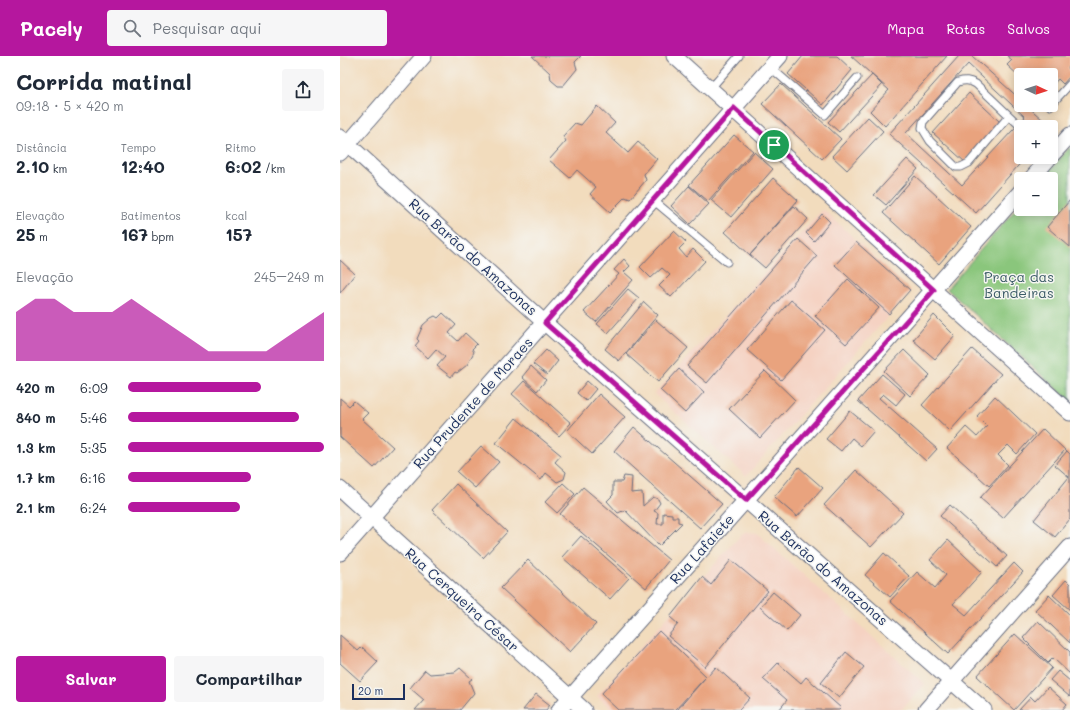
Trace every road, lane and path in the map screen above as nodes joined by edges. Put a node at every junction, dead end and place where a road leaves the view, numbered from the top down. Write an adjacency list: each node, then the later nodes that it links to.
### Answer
1 (424, 56): 14 (street)
2 (674, 56): 8 (street)
3 (739, 56): 8 (lane)
4 (780, 56): 5 (street, Rua Prudente de Moraes)
5 (770, 67): 6 (lane); 10 (street, Rua Prudente de Moraes)
6 (857, 78)
7 (1070, 84): 9 (lane)
8 (711, 88): 10 (street)
9 (1058, 97)
10 (734, 108): 19 (street, Rua Prudente de Moraes); 21 (street)
11 (1009, 116): 11 (lane); 12 (lane)
12 (1014, 120)
13 (1070, 135): 15 (street)
14 (343, 144): 22 (street, Rua Barão do Amazonas)
15 (1058, 149)
16 (1045, 164): 17 (street)
17 (1037, 172)
18 (1014, 199): 21 (street, Rua Lafaiete)
19 (653, 200): 20 (lane); 22 (street, Rua Prudente de Moraes)
20 (727, 262)
21 (934, 290): 23 (street); 25 (street, Rua Lafaiete)
22 (545, 323): 25 (street, Rua Barão do Amazonas); 26 (street, Rua Prudente de Moraes)
23 (1070, 413)
24 (340, 489): 26 (street, Rua Cerqueira César)
25 (746, 500): 29 (street, Rua Barão do Amazonas); 30 (street, Rua Lafaiete)
26 (370, 517): 28 (street, Rua Prudente de Moraes); 30 (street, Rua Cerqueira César)
27 (1070, 547): 29 (street)
28 (340, 553)
29 (952, 681): 33 (street); 34 (street, Rua Barão do Amazonas)
30 (570, 697): 31 (street, Rua Lafaiete); 32 (street, Rua Cerqueira César)
31 (559, 710)
32 (584, 710)
33 (926, 710)
34 (984, 710)

